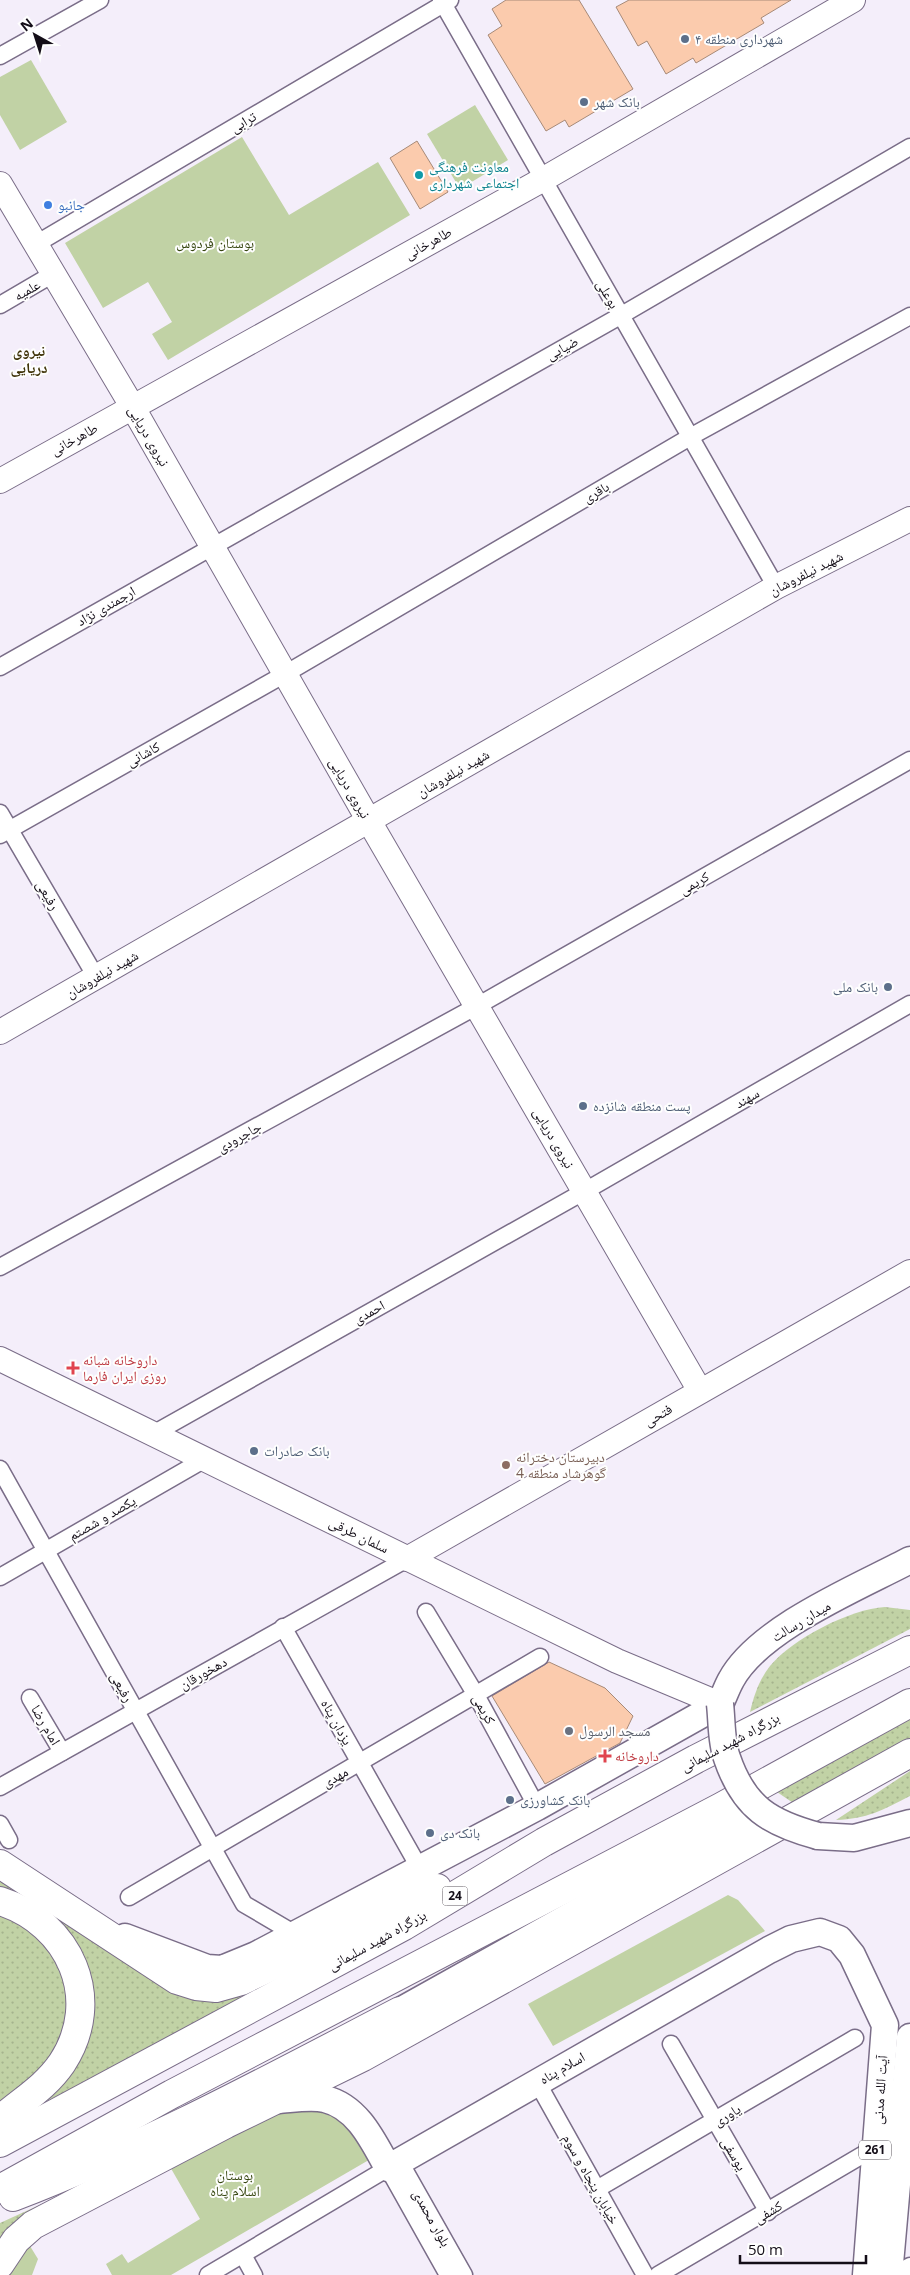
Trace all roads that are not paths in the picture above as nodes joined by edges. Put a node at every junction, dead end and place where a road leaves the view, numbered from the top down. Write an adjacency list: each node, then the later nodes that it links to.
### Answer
1 (100, 0): 4 (street)
2 (853, 0): 6 (main road, طاهرخانی)
3 (445, 1): 6 (street, بوعلی); 8 (street, ترابی)
4 (0, 56)
5 (908, 152): 11 (street, ضیایی)
6 (542, 180): 11 (street, بوعلی); 13 (main road, طاهرخانی)
7 (0, 184): 8 (main road, نیروی دریایی)
8 (36, 244): 9 (main road, نیروی دریایی)
9 (54, 274): 10 (street, علمیه); 13 (main road, نیروی دریایی)
10 (0, 305)
11 (620, 316): 14 (street, بوعلی); 17 (street, ضیایی)
12 (910, 316): 14 (street, باقری)
13 (132, 406): 15 (main road, طاهرخانی); 17 (main road, نیروی دریایی)
14 (690, 437): 18 (street, بوعلی); 20 (street, باقری)
15 (0, 481)
16 (910, 520): 18 (main road, شهید نیلفروشان)
17 (211, 546): 19 (street, ارجمندی نژاد); 20 (main road, نیروی دریایی)
18 (776, 588): 23 (main road, شهید نیلفروشان)
19 (0, 666)
20 (285, 674): 23 (main road, نیروی دریایی); 24 (street, کاشانی)
21 (910, 760): 27 (street, کریمی)
22 (0, 813): 24 (street, رفیعی)
23 (369, 821): 25 (main road, شهید نیلفروشان); 27 (main road, نیروی دریایی)
24 (5, 832): 25 (street, رفیعی)
25 (96, 977): 28 (main road, شهید نیلفروشان)
26 (910, 1004): 29 (street, سهند)
27 (478, 1006): 29 (main road, نیروی دریایی); 30 (street, جاجرودی)
28 (0, 1032)
29 (585, 1191): 33 (main road, نیروی دریایی); 34 (street, احمدی)
30 (0, 1267)
31 (910, 1272): 33 (main road, فتحی)
32 (0, 1359): 34 (main road, سلمان طرقی)
33 (700, 1391): 38 (main road, فتحی)
34 (153, 1434): 35 (main road, سلمان طرقی)
35 (204, 1459): 37 (street, یکصد و شصتم); 38 (main road, سلمان طرقی)
36 (0, 1469): 37 (street, رفیعی)
37 (46, 1551): 40 (street, یکصد و شصتم); 49 (street, رفیعی)
38 (407, 1558): 42 (street, دهخورقان); 48 (main road, سلمان طرقی)
39 (910, 1560): 48 (main road, میدان رسالت)
40 (0, 1577)
41 (426, 1612): 45 (street, کریمی)
42 (284, 1628): 49 (street, دهخورقان); 52 (street, یزدان پناه)
43 (910, 1650): 58 (highway, بزرگراه شهید سلیمانی / 24)
44 (540, 1657): 45 (street, مهدی)
45 (476, 1695): 52 (street, مهدی); 54 (street, کریمی)
46 (30, 1698): 50 (street, امام رضا)
47 (910, 1703): 80 (highway)
48 (720, 1704): 54 (main road); 55 (main road, میدان رسالت, bridge)
49 (136, 1710): 50 (street, دهخورقان); 59 (street, رفیعی)
50 (62, 1752): 53 (street, دهخورقان)
51 (910, 1753): 72 (highway)
52 (360, 1763): 59 (street, مهدی); 61 (street, یزدان پناه)
53 (0, 1787)
54 (537, 1807): 61 (main road)
55 (758, 1811): 56 (main road, میدان رسالت, bridge); 66 (main road)
56 (910, 1823)
57 (0, 1824): 60 (street)
58 (544, 1842): 64 (highway); 76 (highway, بزرگراه شهید سلیمانی / 24)
59 (212, 1848): 62 (street, مهدی); 65 (street, رفیعی)
60 (5, 1861): 64 (highway)
61 (420, 1869): 65 (main road)
62 (129, 1897)
63 (0, 1901): 73 (highway)
64 (89, 1922): 65 (main road)
65 (295, 1934)
66 (400, 2011): 79 (highway)
67 (885, 2025): 71 (main road, اسلام پناه); 77 (main road, آیت الله مدنی / 261)
68 (910, 2037): 94 (main road, آیت الله مدنی / 261)
69 (855, 2038): 74 (street, یاوری)
70 (672, 2044): 74 (street, یوسفی)
71 (537, 2082): 78 (main road, اسلام پناه); 81 (street, خیابان پنجاه و سوم)
72 (279, 2100): 75 (highway); 78 (main road)
73 (0, 2120)
74 (716, 2122): 81 (street, یاوری); 83 (street, یوسفی)
75 (226, 2124): 79 (highway); 85 (highway)
76 (0, 2143)
77 (876, 2147): 83 (street, کشفی); 93 (main road, آیت الله مدنی / 261)
78 (394, 2165): 84 (street, اسلام پناه); 89 (street, بلوار محمدی); 90 (street, بلوار محمدی)
79 (70, 2175): 82 (highway)
80 (0, 2189)
81 (597, 2189): 91 (street, خیابان پنجاه و سوم)
82 (0, 2202)
83 (768, 2212): 92 (street, کشفی)
84 (243, 2255): 87 (street, اسلام پناه); 88 (street)
85 (0, 2264)
86 (910, 2266): 94 (street)
87 (208, 2275)
88 (254, 2275)
89 (448, 2275)
90 (464, 2275)
91 (645, 2275)
92 (658, 2275)
93 (866, 2275)
94 (891, 2275)

